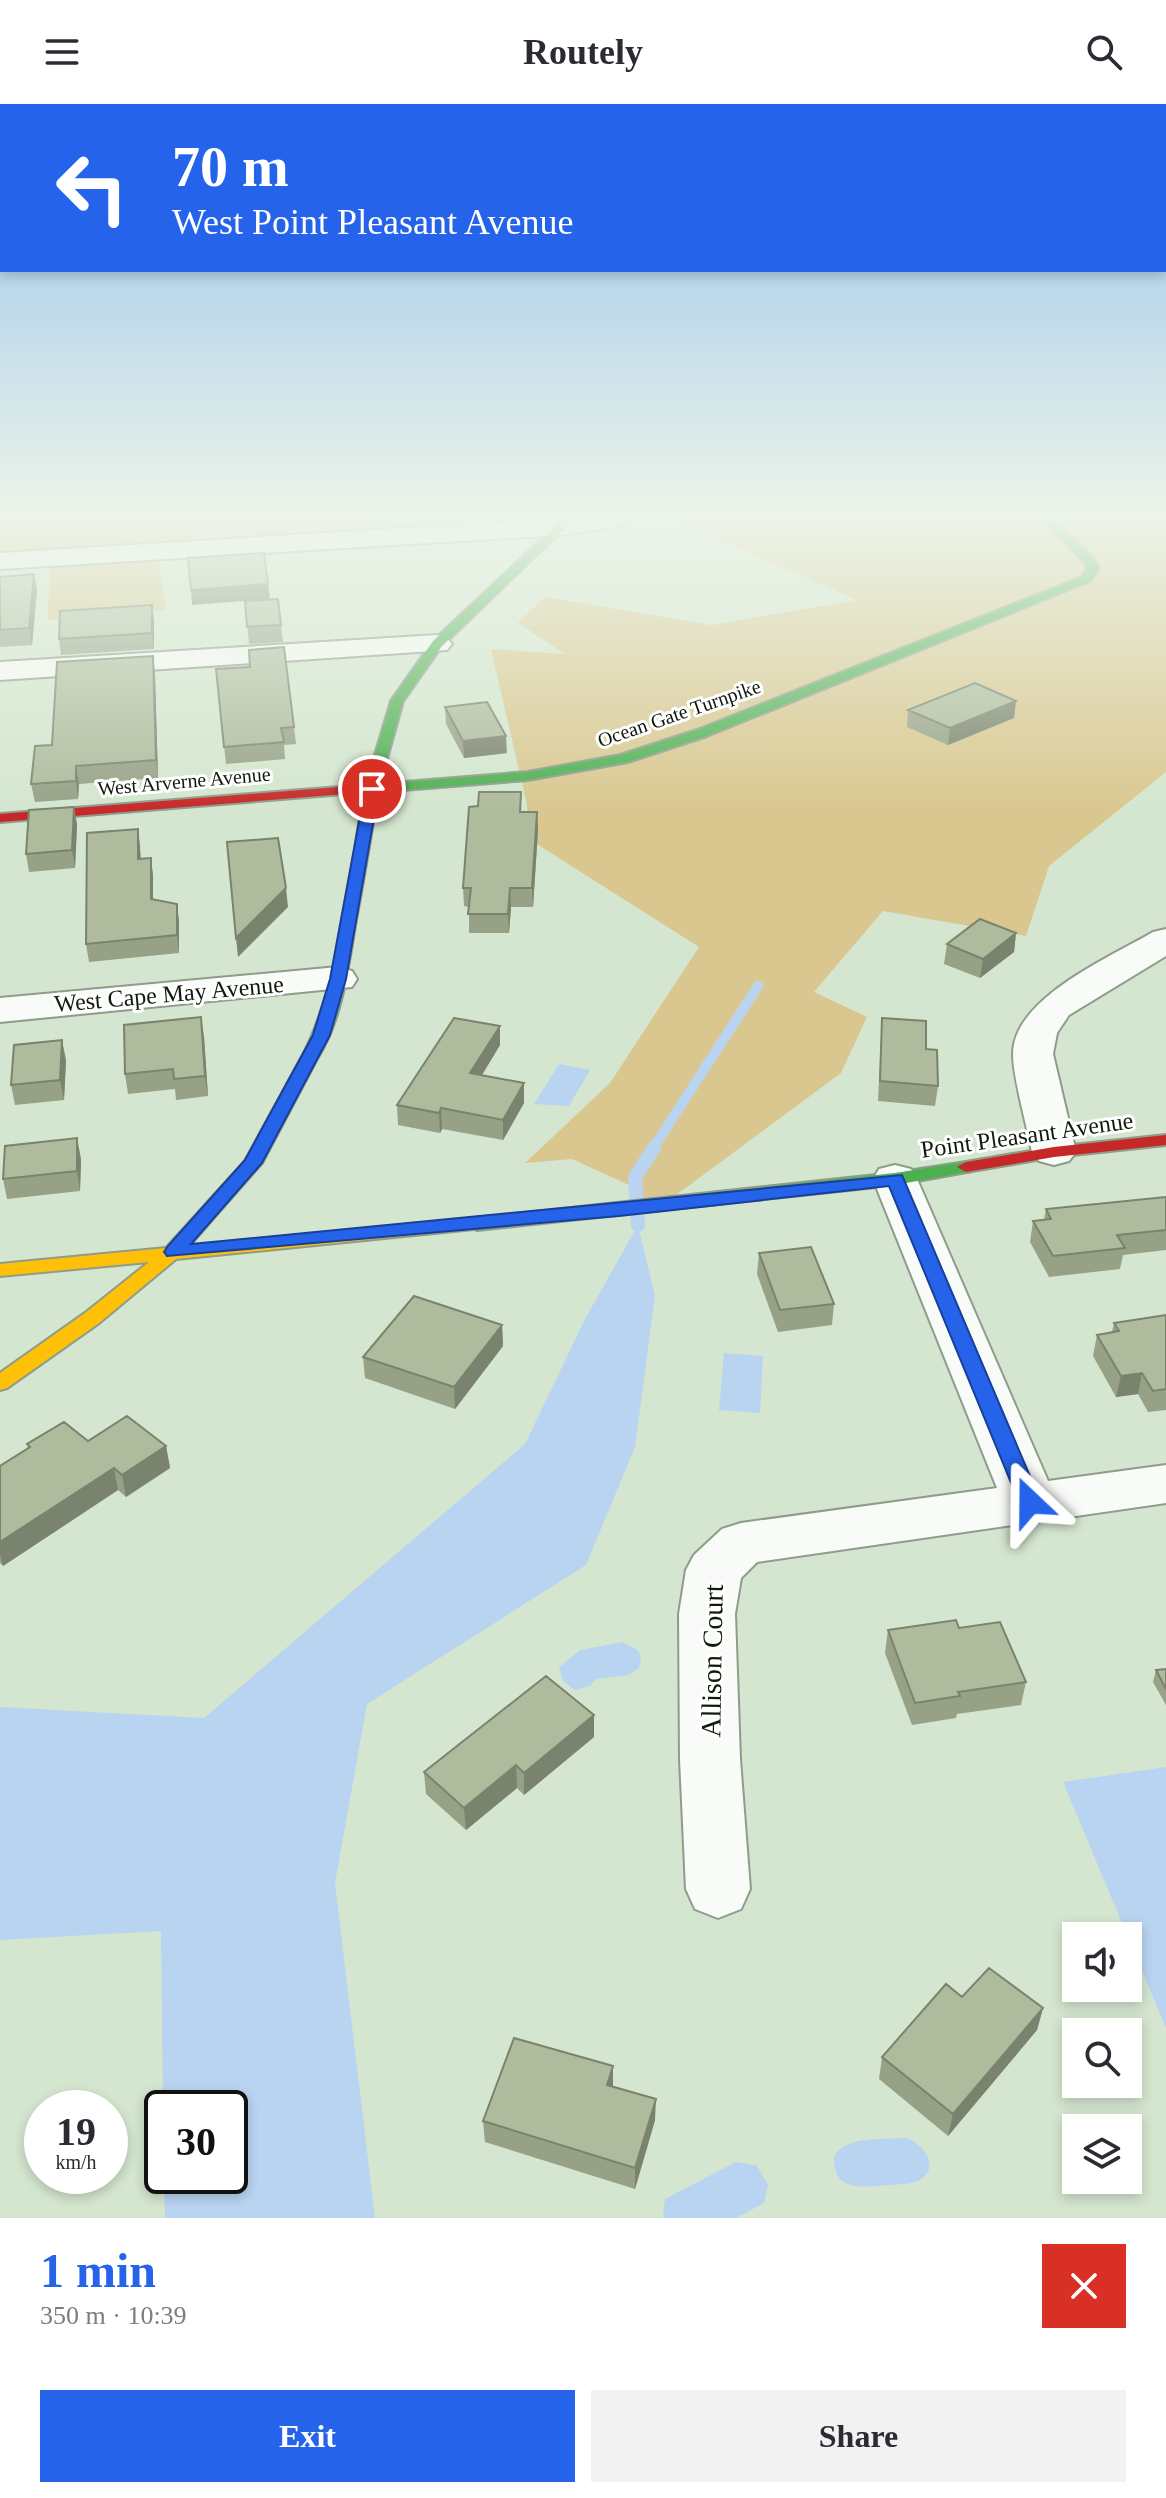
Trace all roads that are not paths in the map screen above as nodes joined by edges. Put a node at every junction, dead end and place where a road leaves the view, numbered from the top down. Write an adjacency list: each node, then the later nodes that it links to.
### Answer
1 (466, 617): 3 (street)
2 (992, 617): 5 (street, Ocean Gate Turnpike)
3 (437, 644): 4 (street); 5 (street)
4 (0, 671)
5 (372, 789): 6 (street, West Arverne Avenue); 8 (street)
6 (0, 818)
7 (1166, 940): 11 (street)
8 (338, 979): 9 (street, West Cape May Avenue); 13 (street)
9 (0, 1010)
10 (1166, 1140): 11 (street, Point Pleasant Avenue)
11 (1054, 1152): 12 (street, Point Pleasant Avenue)
12 (895, 1179): 13 (street, Point Pleasant Avenue); 17 (street)
13 (173, 1252): 14 (street, Point Pleasant Avenue); 15 (street)
14 (0, 1270)
15 (0, 1383)
16 (1166, 1484): 17 (street, Allison Court)
17 (1030, 1502): 18 (street, Allison Court)
18 (718, 1889)

